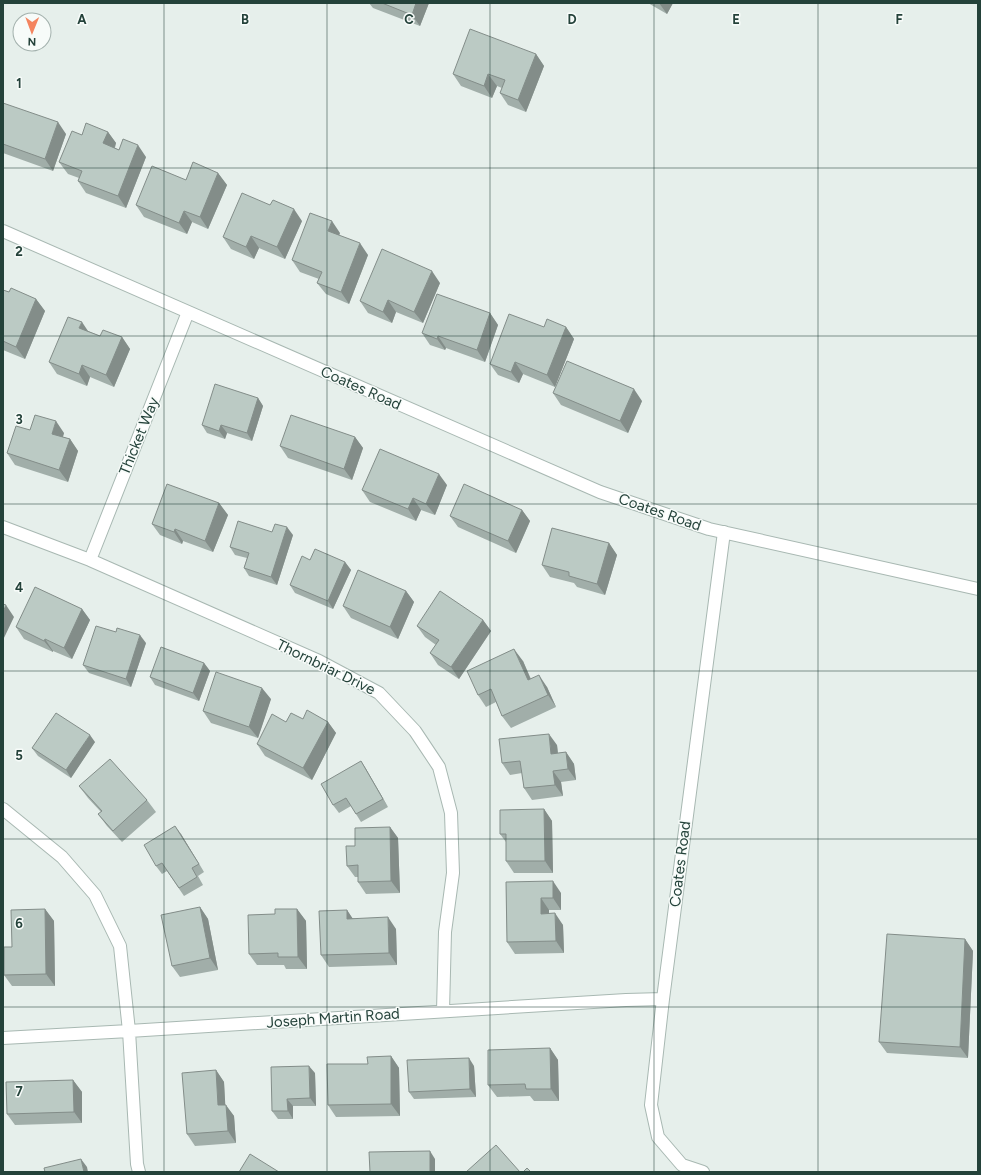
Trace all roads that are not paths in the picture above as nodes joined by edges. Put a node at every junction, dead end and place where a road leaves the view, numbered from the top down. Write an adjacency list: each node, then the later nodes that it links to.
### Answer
1 (3, 231): 2 (street, Coates Road)
2 (188, 312): 4 (street, Coates Road); 5 (street, Thicket Way)
3 (3, 527): 5 (street, Thornbriar Drive)
4 (724, 532): 6 (street, Coates Road); 8 (street, Coates Road)
5 (90, 560): 9 (street, Thornbriar Drive)
6 (978, 589)
7 (3, 809): 10 (street)
8 (663, 999): 9 (street, Joseph Martin Road); 13 (street, Coates Road)
9 (443, 1011): 10 (street, Joseph Martin Road)
10 (129, 1031): 11 (street, Joseph Martin Road); 12 (street)
11 (3, 1038)
12 (139, 1172)
13 (703, 1172)

